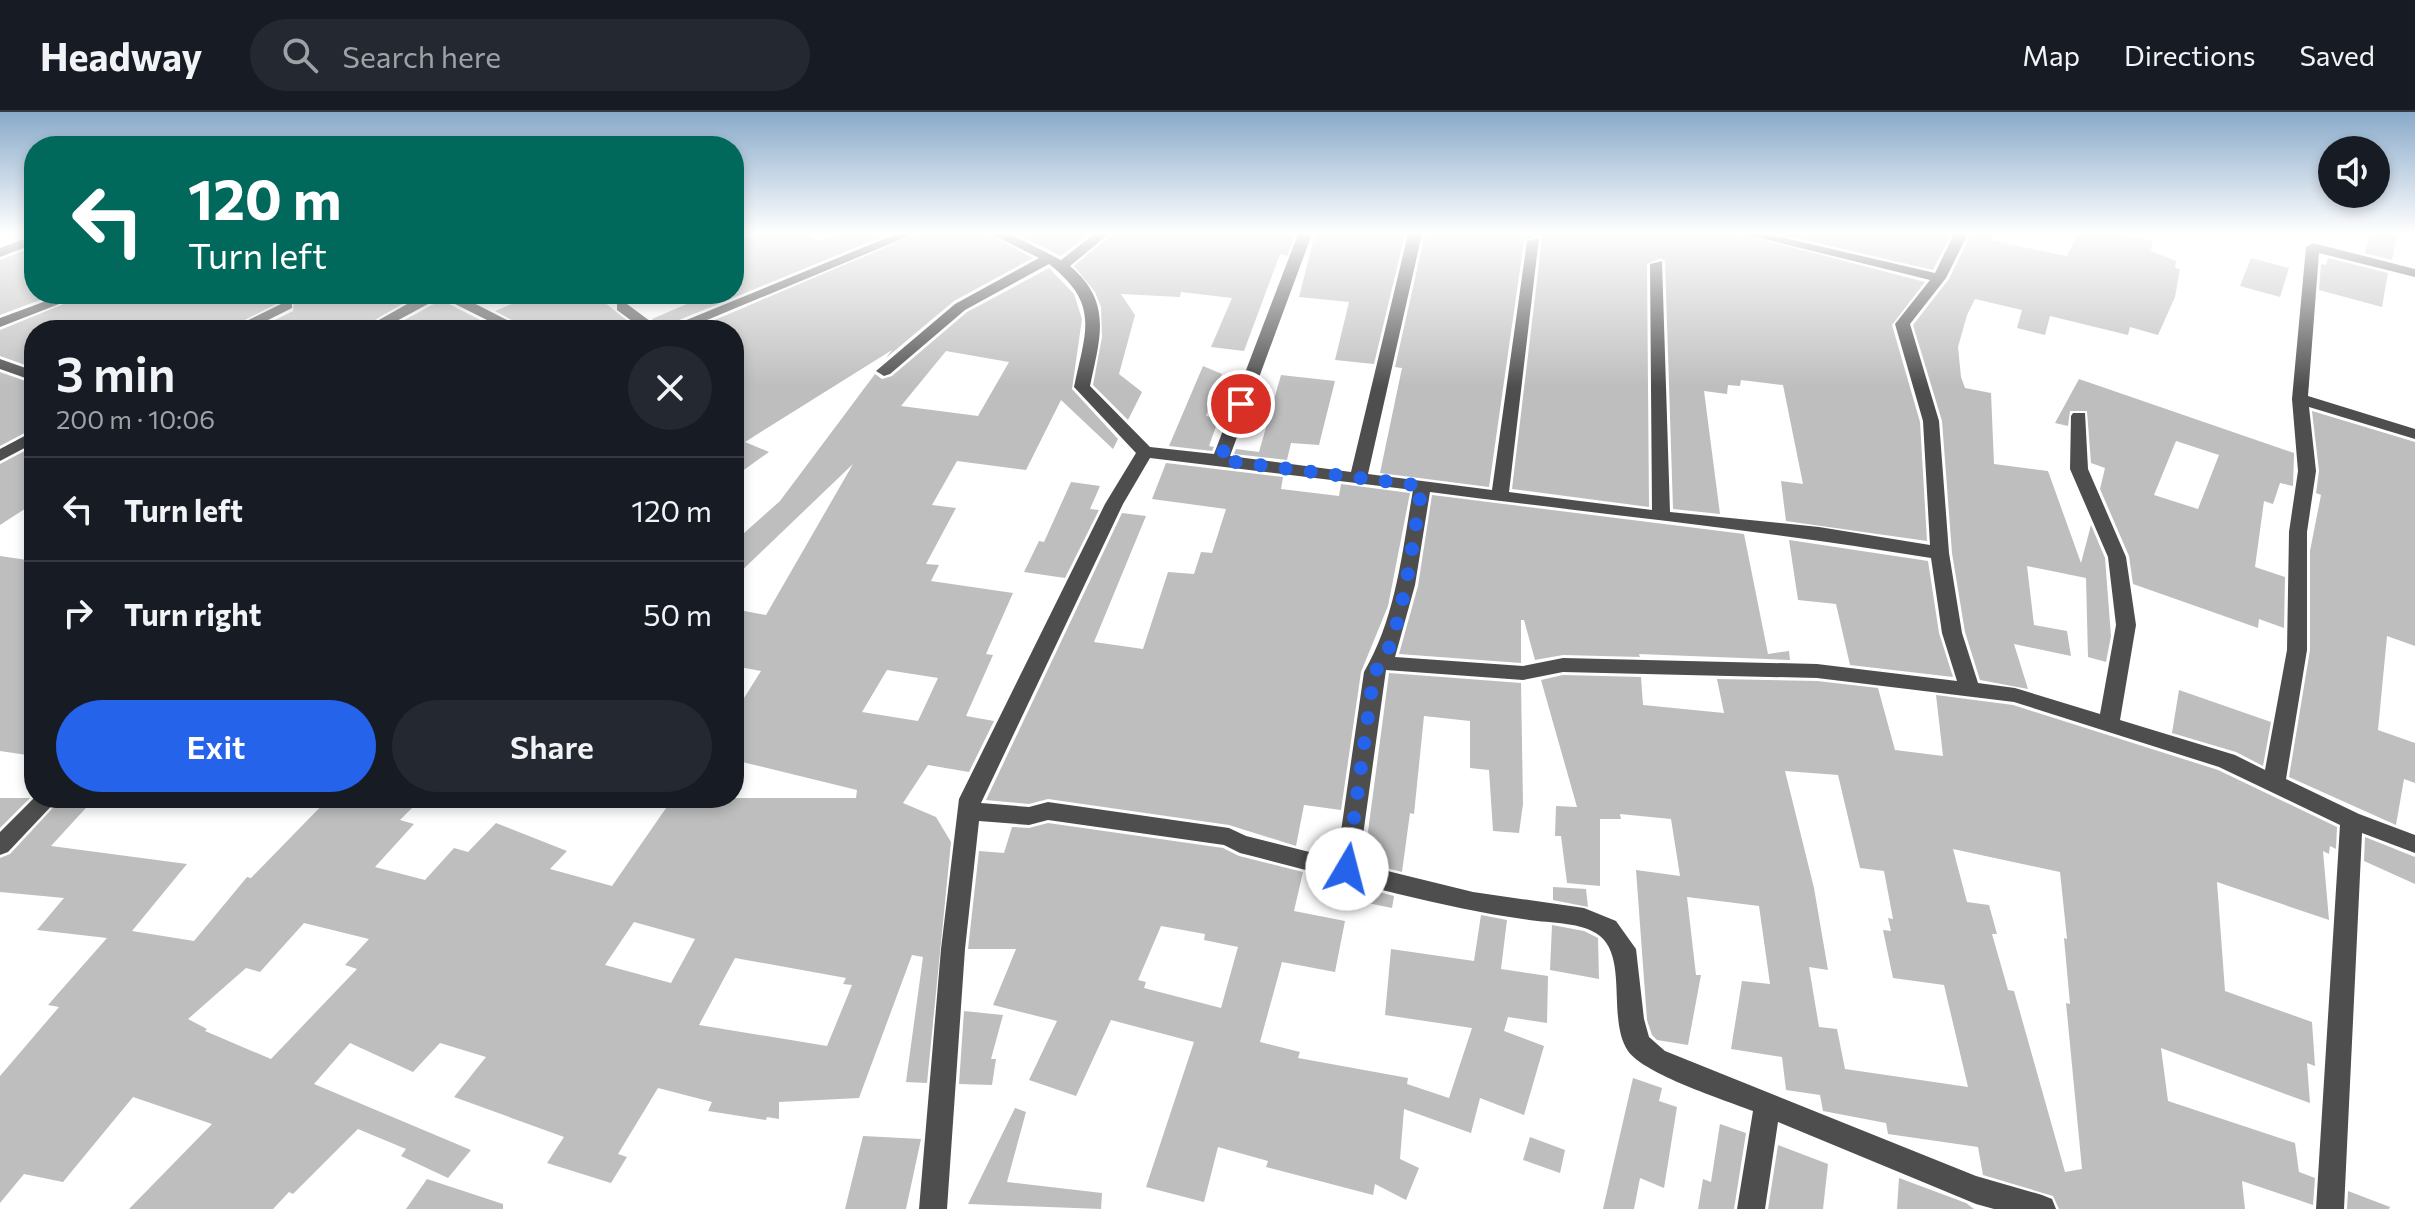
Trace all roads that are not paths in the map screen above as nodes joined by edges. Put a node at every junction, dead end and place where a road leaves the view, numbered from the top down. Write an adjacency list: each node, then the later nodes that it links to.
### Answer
1 (781, 285): 10 (street)
2 (1007, 285): 24 (street)
3 (1080, 285): 30 (street)
4 (1286, 285): 32 (street)
5 (1403, 285): 33 (street)
6 (1528, 285): 35 (street)
7 (1657, 285): 36 (street)
8 (1933, 285): 37 (street)
9 (2310, 285): 26 (street)
10 (744, 300)
11 (51, 304): 22 (street)
12 (417, 304): 18 (street)
13 (466, 304): 19 (street)
14 (734, 304): 21 (street)
15 (287, 305): 17 (street)
16 (622, 307): 20 (street)
17 (256, 320)
18 (388, 320)
19 (498, 320)
20 (640, 320)
21 (695, 320)
22 (0, 323)
23 (0, 364): 25 (street)
24 (884, 371)
25 (24, 372)
26 (2300, 399): 28 (street); 41 (street)
27 (2079, 416): 40 (street)
28 (2415, 434)
29 (24, 442): 31 (street)
30 (1145, 452): 32 (street); 43 (street)
31 (0, 456)
32 (1220, 460): 33 (street)
33 (1358, 478): 34 (street)
34 (1422, 486): 35 (street); 38 (street)
35 (1500, 496): 36 (street)
36 (1661, 517): 37 (street)
37 (1940, 553): 39 (street)
38 (1385, 663): 39 (street); 47 (street)
39 (1970, 690): 40 (street)
40 (2109, 723): 41 (street)
41 (2274, 783): 44 (street)
42 (38, 808): 46 (street)
43 (969, 811): 47 (street); 49 (street)
44 (2351, 820): 45 (street); 52 (street)
45 (2415, 844)
46 (0, 846)
47 (1347, 869): 48 (street)
48 (1767, 1105): 50 (street); 51 (street)
49 (933, 1209)
50 (1751, 1209)
51 (2042, 1209)
52 (2330, 1209)

